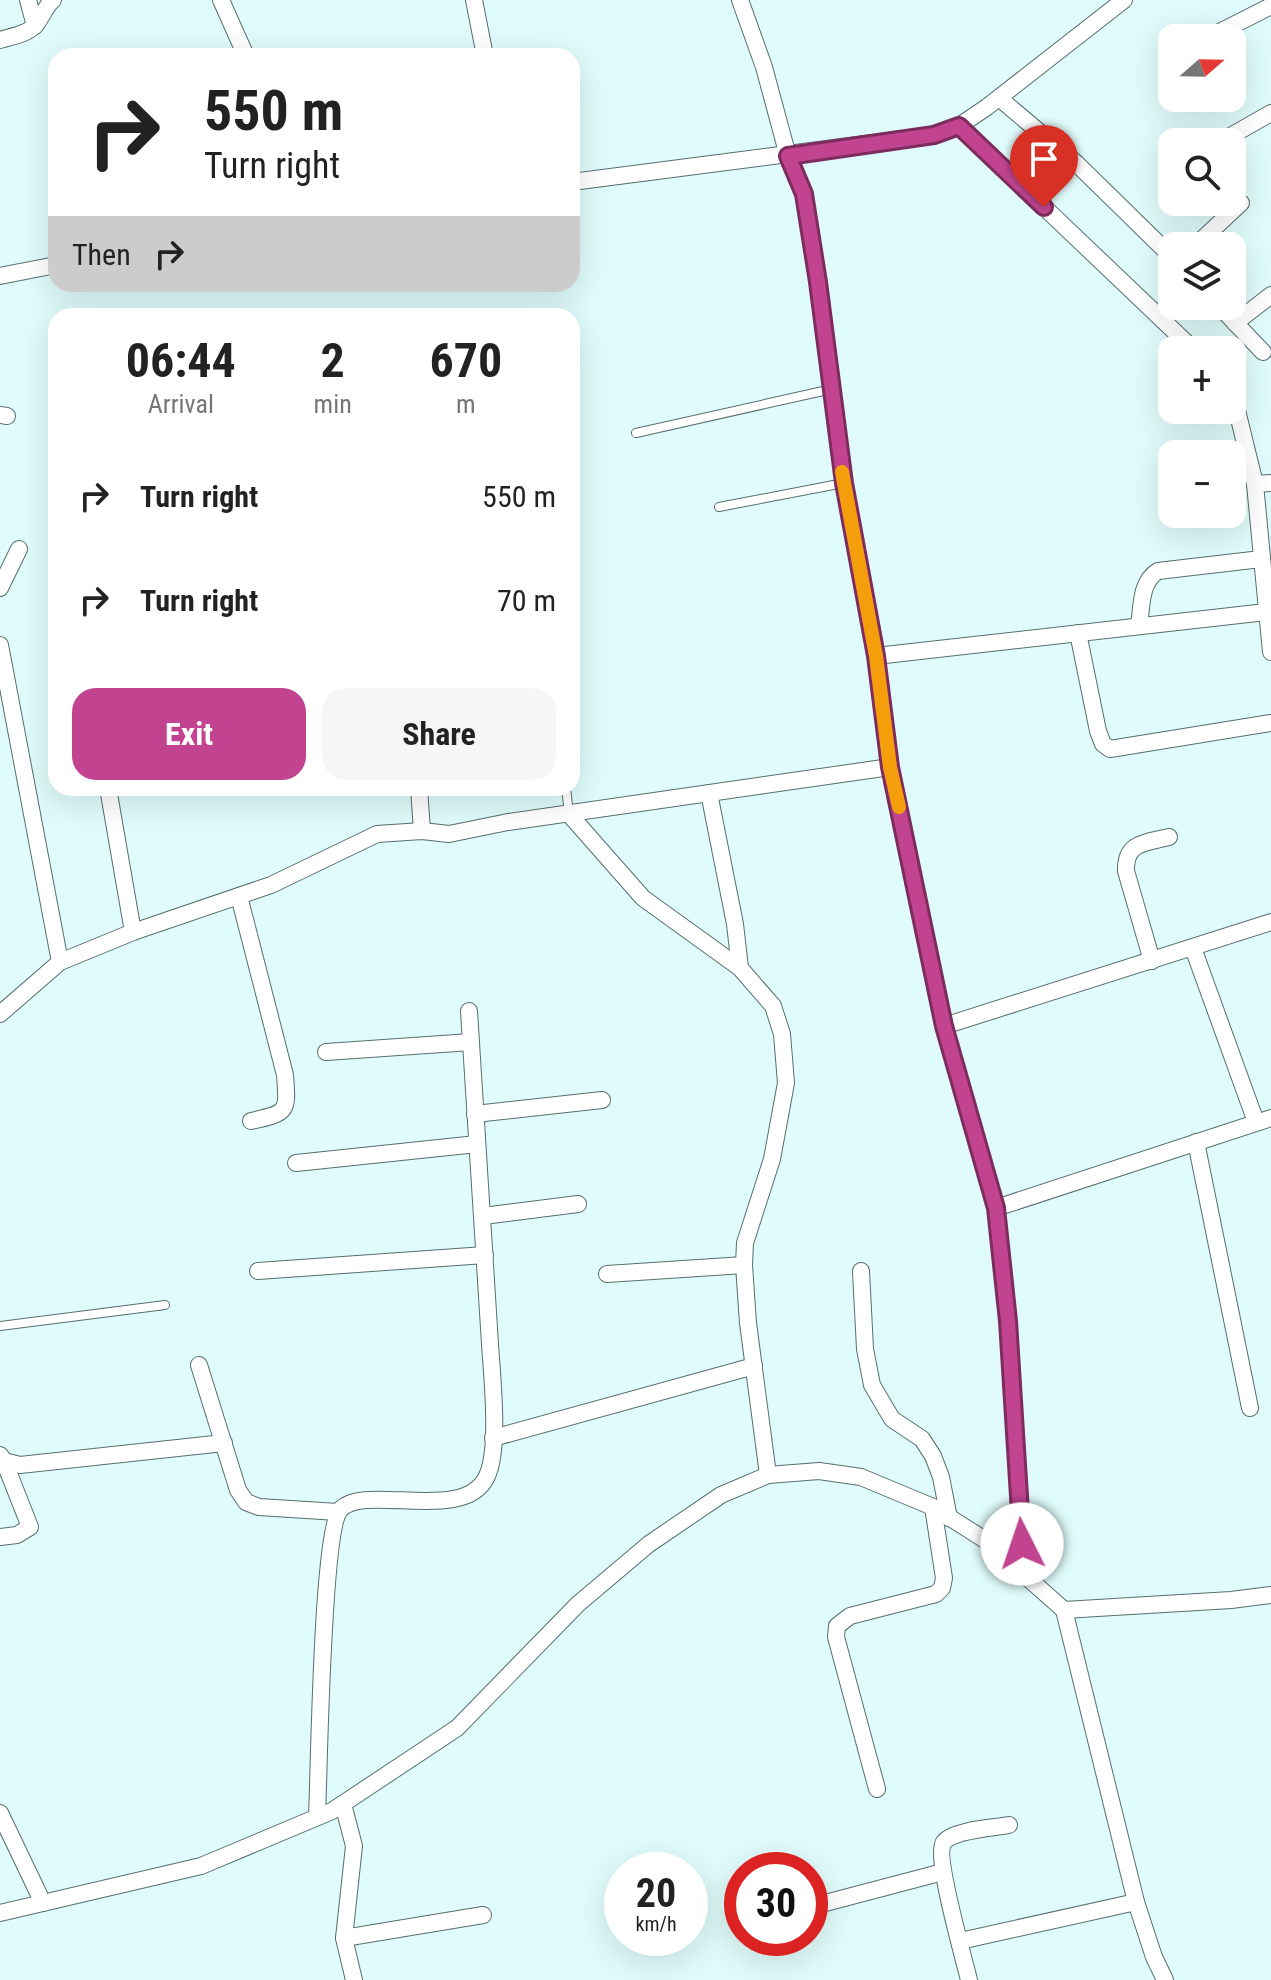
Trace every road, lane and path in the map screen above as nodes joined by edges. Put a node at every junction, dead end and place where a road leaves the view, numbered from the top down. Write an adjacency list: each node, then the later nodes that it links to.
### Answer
1 (28, 0): 9 (street)
2 (53, 0): 9 (street)
3 (221, 0): 11 (street)
4 (474, 0): 12 (street)
5 (740, 0): 17 (street)
6 (1124, 0): 13 (street)
7 (1271, 6): 8 (street)
8 (1236, 24)
9 (35, 26): 10 (street)
10 (0, 40)
11 (242, 48)
12 (483, 48)
13 (999, 98): 15 (street); 21 (street)
14 (1270, 118): 16 (street)
15 (959, 126): 17 (street); 27 (street)
16 (1246, 130)
17 (788, 156): 18 (street); 29 (street)
18 (580, 181)
19 (1227, 216): 20 (street)
20 (1210, 232)
21 (1158, 243)
22 (48, 267): 23 (street)
23 (0, 276)
24 (1271, 295): 26 (street)
25 (1232, 320): 26 (street)
26 (1235, 323): 28 (street)
27 (1179, 336)
28 (1263, 352)
29 (832, 389): 31 (lane); 32 (street)
30 (1243, 424): 33 (street)
31 (636, 433)
32 (844, 483): 34 (lane); 43 (street)
33 (1263, 484): 36 (street)
34 (719, 507)
35 (19, 549): 37 (street)
36 (1261, 559): 38 (street); 39 (street)
37 (0, 588)
38 (1267, 601): 39 (street); 42 (street)
39 (1139, 626): 40 (street)
40 (1078, 633): 43 (street); 44 (street)
41 (0, 645): 58 (street)
42 (1271, 652)
43 (876, 656): 45 (street)
44 (1271, 723)
45 (890, 767): 46 (street); 62 (street)
46 (709, 793): 50 (street); 59 (street)
47 (109, 796): 55 (street)
48 (420, 796): 51 (street)
49 (567, 796): 50 (lane)
50 (569, 814): 51 (street); 59 (street)
51 (422, 831): 53 (street)
52 (1169, 837): 57 (street)
53 (239, 896): 55 (street); 68 (street)
54 (1271, 922): 56 (street)
55 (133, 932): 58 (street)
56 (1193, 948): 57 (street); 67 (street)
57 (1152, 961): 62 (street)
58 (60, 962): 61 (street)
59 (740, 968): 76 (street)
60 (469, 1011): 63 (street)
61 (0, 1014)
62 (944, 1026): 73 (street)
63 (471, 1042): 64 (street); 66 (street)
64 (326, 1052)
65 (602, 1100): 66 (street)
66 (475, 1114): 70 (street)
67 (1263, 1120): 69 (street)
68 (251, 1121)
69 (1196, 1142): 73 (street); 84 (street)
70 (477, 1144): 71 (street); 74 (street)
71 (296, 1163)
72 (578, 1204): 74 (street)
73 (996, 1208): 93 (street)
74 (483, 1216): 75 (street)
75 (485, 1255): 77 (street); 85 (street)
76 (744, 1265): 79 (street); 83 (street)
77 (258, 1271)
78 (861, 1271): 91 (street)
79 (607, 1274)
80 (165, 1305): 81 (lane)
81 (0, 1326)
82 (199, 1365): 86 (street)
83 (754, 1366): 85 (street); 88 (street)
84 (1250, 1408)
85 (493, 1438): 90 (street)
86 (224, 1443): 87 (street); 90 (street)
87 (2, 1458): 92 (street)
88 (768, 1475): 89 (street); 97 (street)
89 (933, 1507): 91 (street); 96 (street)
90 (338, 1512): 99 (street)
91 (949, 1518): 93 (street)
92 (0, 1537)
93 (1024, 1576): 95 (street)
94 (1271, 1595): 95 (street)
95 (1064, 1610): 103 (street)
96 (877, 1789)
97 (343, 1804): 99 (street); 107 (street)
98 (0, 1813): 104 (street)
99 (317, 1817): 104 (street)
100 (1009, 1825): 101 (street)
101 (943, 1872): 102 (street); 108 (street)
102 (828, 1902)
103 (1136, 1902): 108 (street); 111 (street)
104 (43, 1903): 105 (street)
105 (0, 1913)
106 (483, 1915): 107 (street)
107 (344, 1938): 109 (street)
108 (960, 1941): 110 (street)
109 (354, 1980)
110 (969, 1980)
111 (1165, 1980)

